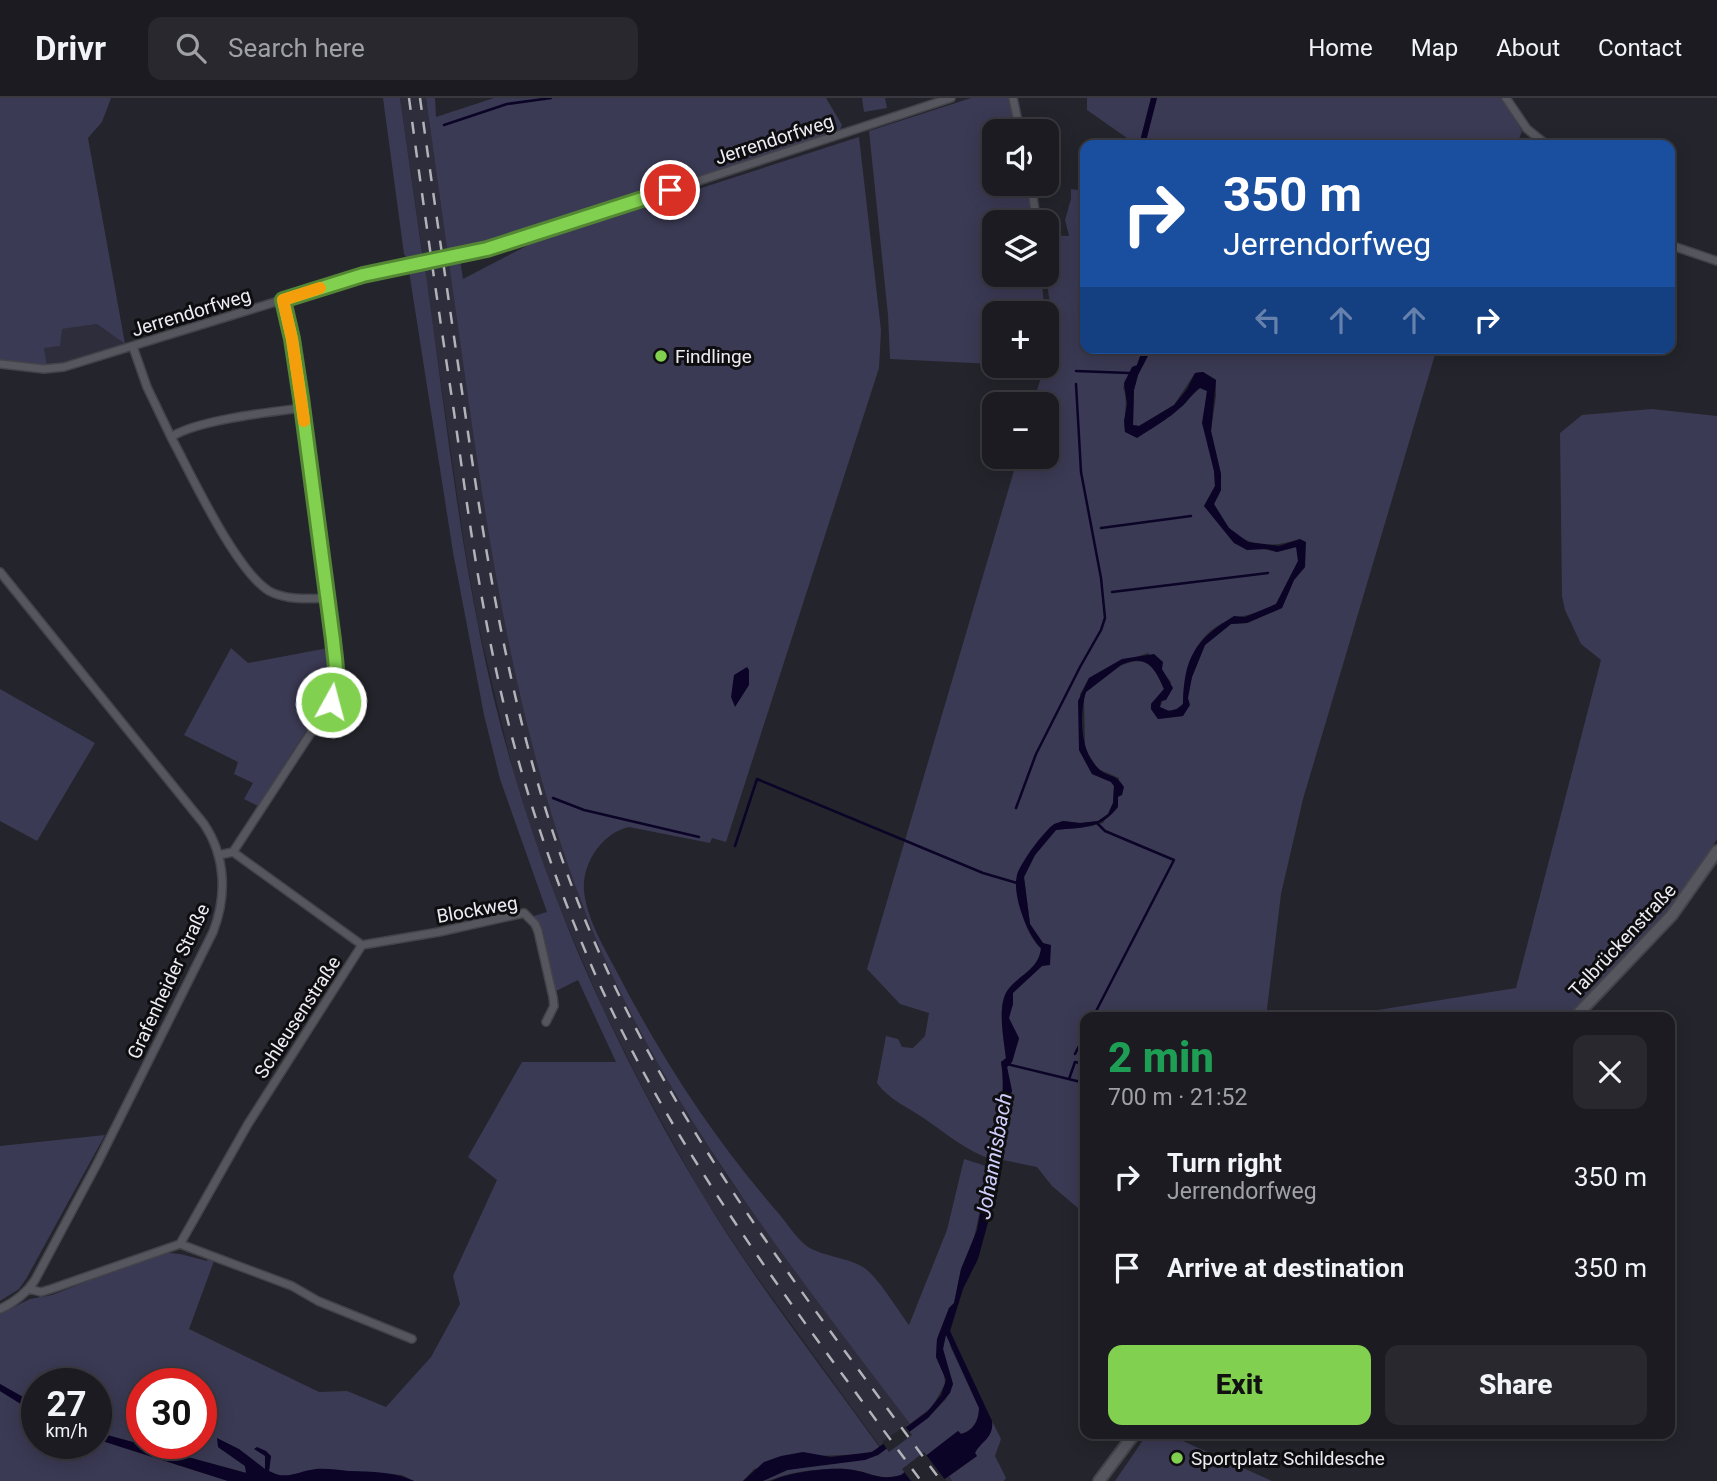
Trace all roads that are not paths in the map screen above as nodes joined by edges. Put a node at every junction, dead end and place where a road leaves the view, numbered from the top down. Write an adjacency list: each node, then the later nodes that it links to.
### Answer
1 (951, 98): 8 (street, Jerrendorfweg, bridge)
2 (1013, 98): 4 (street)
3 (1506, 98): 5 (street)
4 (1017, 119)
5 (1541, 140)
6 (1675, 246): 7 (street)
7 (1717, 261)
8 (283, 300): 9 (street, Jerrendorfweg); 11 (street)
9 (133, 347): 10 (street, Jerrendorfweg); 12 (street)
10 (0, 364)
11 (302, 408): 12 (street); 14 (street)
12 (171, 437): 14 (street)
13 (0, 572): 17 (street, Grafenheider Straße)
14 (327, 598): 16 (street)
15 (1717, 851): 19 (main road, Talbrückenstraße)
16 (233, 852): 17 (street); 18 (street, Schleusenstraße)
17 (219, 855): 22 (street, Grafenheider Straße)
18 (362, 945): 20 (street, Blockweg); 21 (street, Schleusenstraße)
19 (1580, 1012)
20 (546, 1022)
21 (180, 1244): 22 (street); 24 (street)
22 (29, 1289): 23 (street, Grafenheider Straße)
23 (0, 1309)
24 (412, 1339)
25 (1130, 1439): 26 (main road)
26 (1099, 1481)

